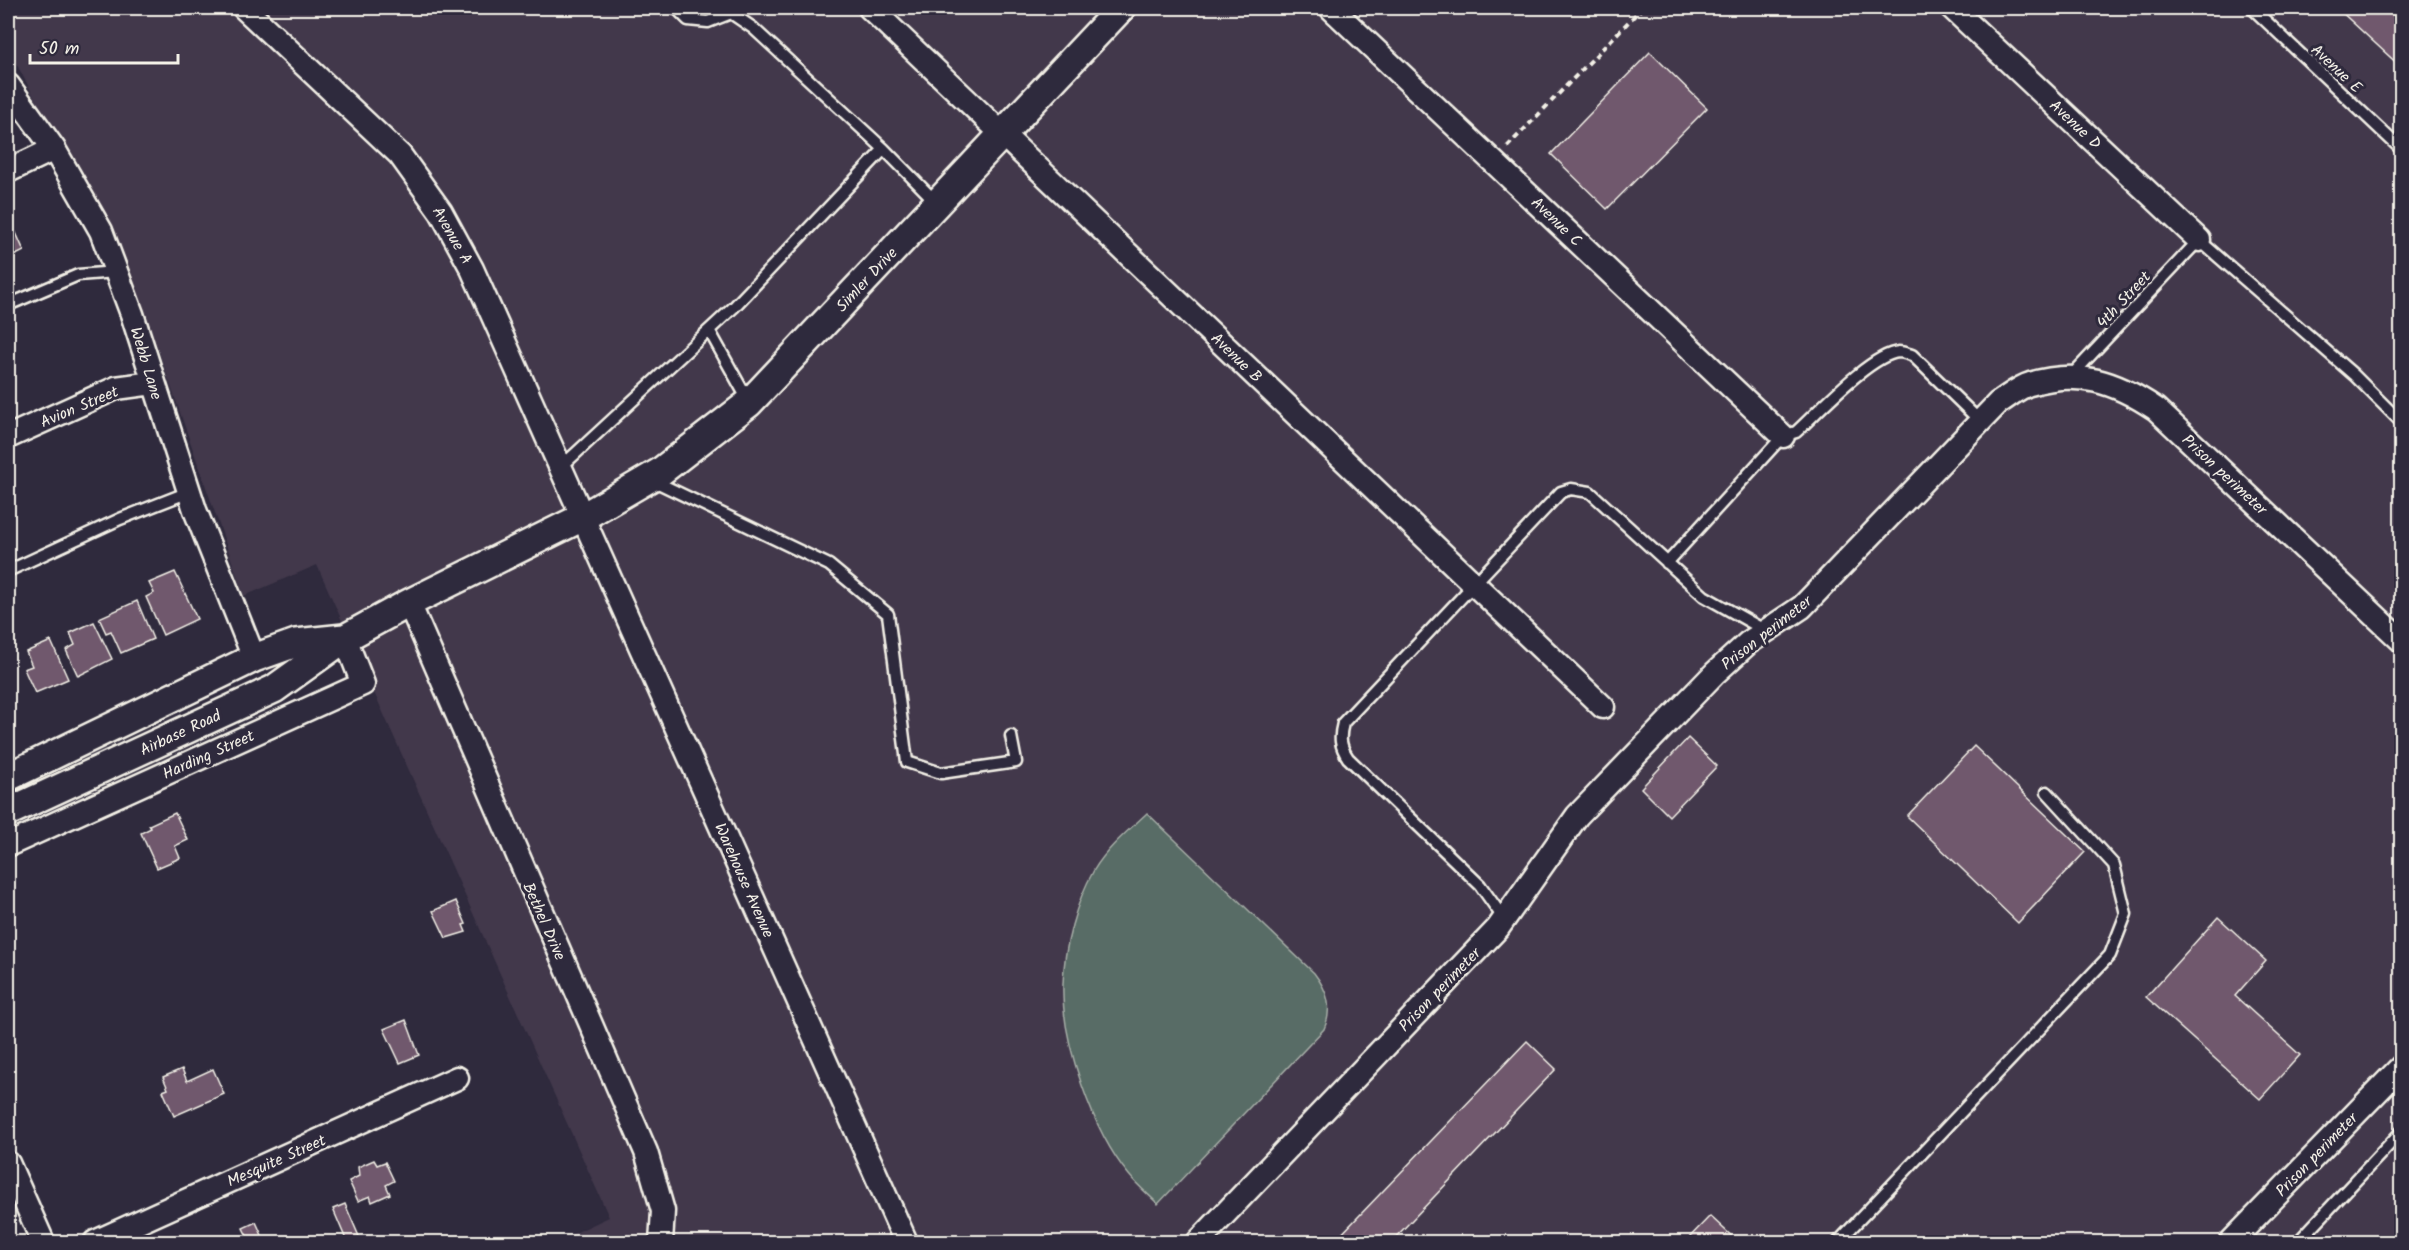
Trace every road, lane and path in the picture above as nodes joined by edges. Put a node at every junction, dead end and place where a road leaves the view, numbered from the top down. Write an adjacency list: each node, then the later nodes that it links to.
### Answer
1 (244, 8): 29 (street, Avenue A)
2 (676, 8): 9 (lane)
3 (870, 8): 11 (street, Avenue B)
4 (1121, 8): 11 (street, Simler Drive)
5 (1331, 8): 15 (street, Avenue C)
6 (1642, 8): 15 (path)
7 (1952, 8): 18 (street, Avenue D)
8 (2252, 8): 14 (lane, Avenue E)
9 (733, 10): 12 (lane)
10 (8, 85): 13 (street, Webb Lane)
11 (1003, 135): 17 (street, Simler Drive); 35 (street, Avenue B)
12 (884, 148): 17 (lane); 21 (lane)
13 (54, 149): 16 (street); 19 (street, Webb Lane)
14 (2402, 150)
15 (1494, 161): 27 (street, Avenue C)
16 (8, 171)
17 (937, 203): 24 (street, Simler Drive)
18 (2199, 240): 22 (lane, 4th Street); 26 (lane)
19 (116, 272): 20 (lane); 23 (street, Webb Lane)
20 (8, 305)
21 (709, 330): 24 (lane); 29 (lane)
22 (2068, 378): 25 (street, Prison perimeter); 39 (street, Prison perimeter)
23 (153, 383): 28 (street, Avion Street); 31 (street, Webb Lane)
24 (749, 403): 30 (street, Simler Drive)
25 (1980, 421): 27 (lane); 37 (street, Prison perimeter)
26 (2402, 423)
27 (1783, 436): 33 (lane)
28 (8, 437)
29 (561, 467): 32 (street, Avenue A)
30 (650, 478): 32 (street, Simler Drive); 42 (lane)
31 (189, 492): 34 (lane); 40 (street, Webb Lane)
32 (584, 517): 36 (street, Airbase Road); 55 (street, Warehouse Avenue)
33 (1667, 563): 35 (lane); 37 (lane)
34 (8, 571)
35 (1475, 585): 41 (street, Avenue B); 47 (lane)
36 (409, 603): 38 (street, Airbase Road); 54 (street, Bethel Drive)
37 (1766, 631): 47 (street, Prison perimeter)
38 (345, 638): 40 (street, Airbase Road); 45 (street, Airbase Road); 46 (street, Harding Street)
39 (2402, 641)
40 (254, 658): 43 (street, Airbase Road)
41 (1604, 707)
42 (1011, 736)
43 (8, 777)
44 (2047, 792): 57 (lane)
45 (8, 812)
46 (8, 845)
47 (1504, 919): 56 (street, Prison perimeter)
48 (2402, 1066): 58 (street, Prison perimeter)
49 (457, 1078): 53 (street, Mesquite Street)
50 (2402, 1131): 59 (lane)
51 (8, 1163): 52 (street)
52 (43, 1242)
53 (95, 1242)
54 (661, 1242)
55 (906, 1242)
56 (1198, 1242)
57 (1838, 1242)
58 (2231, 1242)
59 (2298, 1242)

